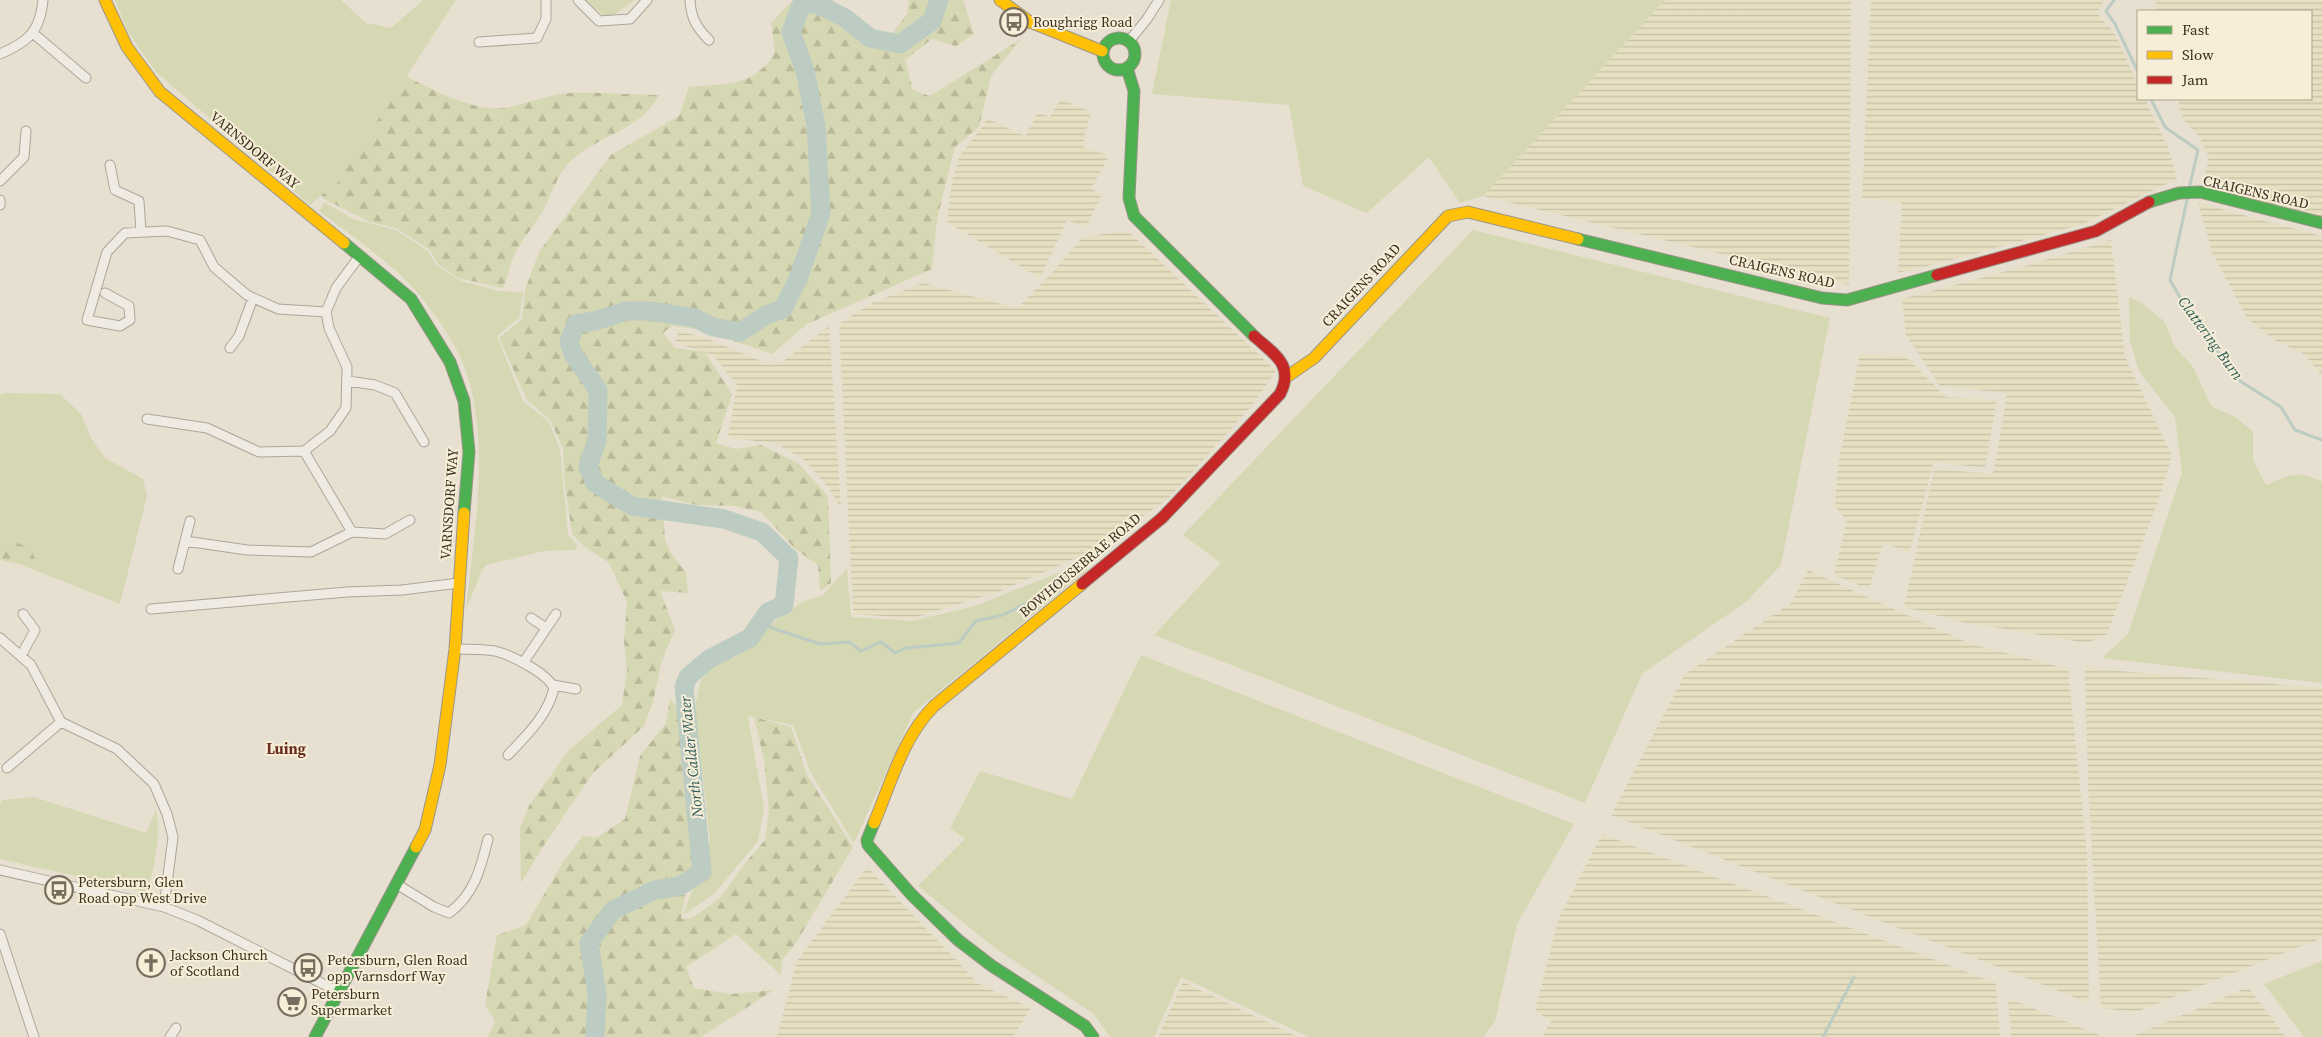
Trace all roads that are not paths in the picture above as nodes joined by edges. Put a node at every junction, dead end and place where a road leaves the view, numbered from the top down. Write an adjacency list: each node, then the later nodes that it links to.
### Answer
1 (43, 0): 9 (street)
2 (105, 0): 24 (street, VARNSDORF WAY)
3 (546, 0): 12 (street)
4 (578, 0): 5 (street)
5 (647, 0)
6 (690, 0): 10 (street)
7 (1159, 0): 11 (street)
8 (1005, 1): 13 (street)
9 (34, 34): 14 (street); 16 (street)
10 (709, 40)
11 (1129, 41): 13 (street); 15 (street)
12 (479, 42)
13 (1102, 51): 15 (street)
14 (0, 54)
15 (1127, 68): 29 (street)
16 (86, 78)
17 (26, 131): 19 (street)
18 (110, 164): 23 (street)
19 (0, 181)
20 (0, 200): 21 (street)
21 (0, 205)
22 (2322, 223): 29 (street, CRAIGENS ROAD)
23 (141, 232): 25 (street); 26 (street)
24 (359, 257): 27 (street); 39 (street, VARNSDORF WAY)
25 (105, 292)
26 (253, 298): 27 (street); 28 (street)
27 (326, 312): 30 (street)
28 (230, 348)
29 (1288, 376): 64 (street, BOWHOUSEBRAE ROAD)
30 (348, 381): 32 (street); 33 (street)
31 (148, 419): 33 (street)
32 (424, 442)
33 (304, 452): 36 (street)
34 (410, 520): 36 (street)
35 (190, 521): 37 (street)
36 (352, 532): 37 (street)
37 (185, 541): 38 (street)
38 (178, 568)
39 (458, 583): 40 (street); 46 (street, VARNSDORF WAY)
40 (151, 609)
41 (23, 614): 47 (street)
42 (556, 614): 44 (street)
43 (531, 618): 44 (street)
44 (546, 628): 48 (street)
45 (0, 638): 47 (street)
46 (455, 649): 48 (street); 56 (street, VARNSDORF WAY)
47 (21, 656): 51 (street)
48 (523, 663): 49 (street)
49 (553, 685): 50 (street); 52 (street)
50 (576, 689)
51 (61, 722): 53 (street); 57 (street)
52 (508, 755)
53 (7, 768)
54 (488, 839): 56 (street)
55 (0, 872): 57 (street)
56 (398, 885): 59 (street, VARNSDORF WAY)
57 (164, 907): 59 (street)
58 (0, 934): 61 (street)
59 (339, 992): 63 (street, VARNSDORF WAY)
60 (176, 1028): 62 (street)
61 (34, 1037)
62 (170, 1037)
63 (314, 1037)
64 (1093, 1037)

